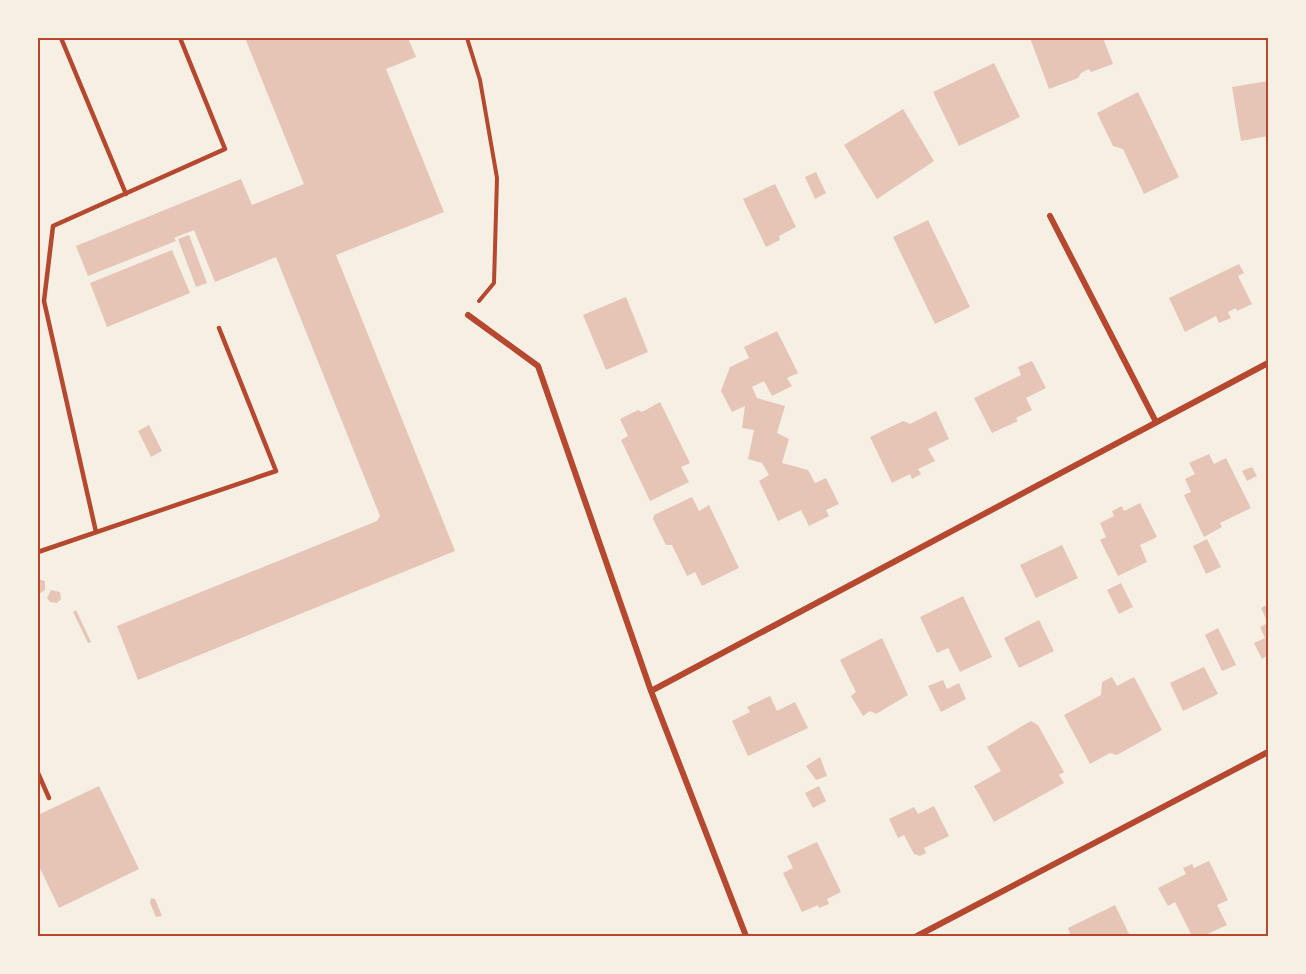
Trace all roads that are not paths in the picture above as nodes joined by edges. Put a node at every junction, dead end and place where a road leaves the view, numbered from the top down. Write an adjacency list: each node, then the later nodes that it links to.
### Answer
1 (61, 38): 3 (lane)
2 (180, 38): 3 (lane)
3 (126, 194): 9 (lane)
4 (1050, 216): 8 (street)
5 (468, 315): 11 (street)
6 (219, 328): 9 (lane)
7 (1269, 363): 8 (street)
8 (1156, 422): 11 (street)
9 (96, 532): 10 (lane)
10 (38, 552)
11 (651, 691): 15 (street)
12 (1269, 752): 16 (street)
13 (38, 773): 14 (lane)
14 (49, 798)
15 (746, 936)
16 (917, 936)

